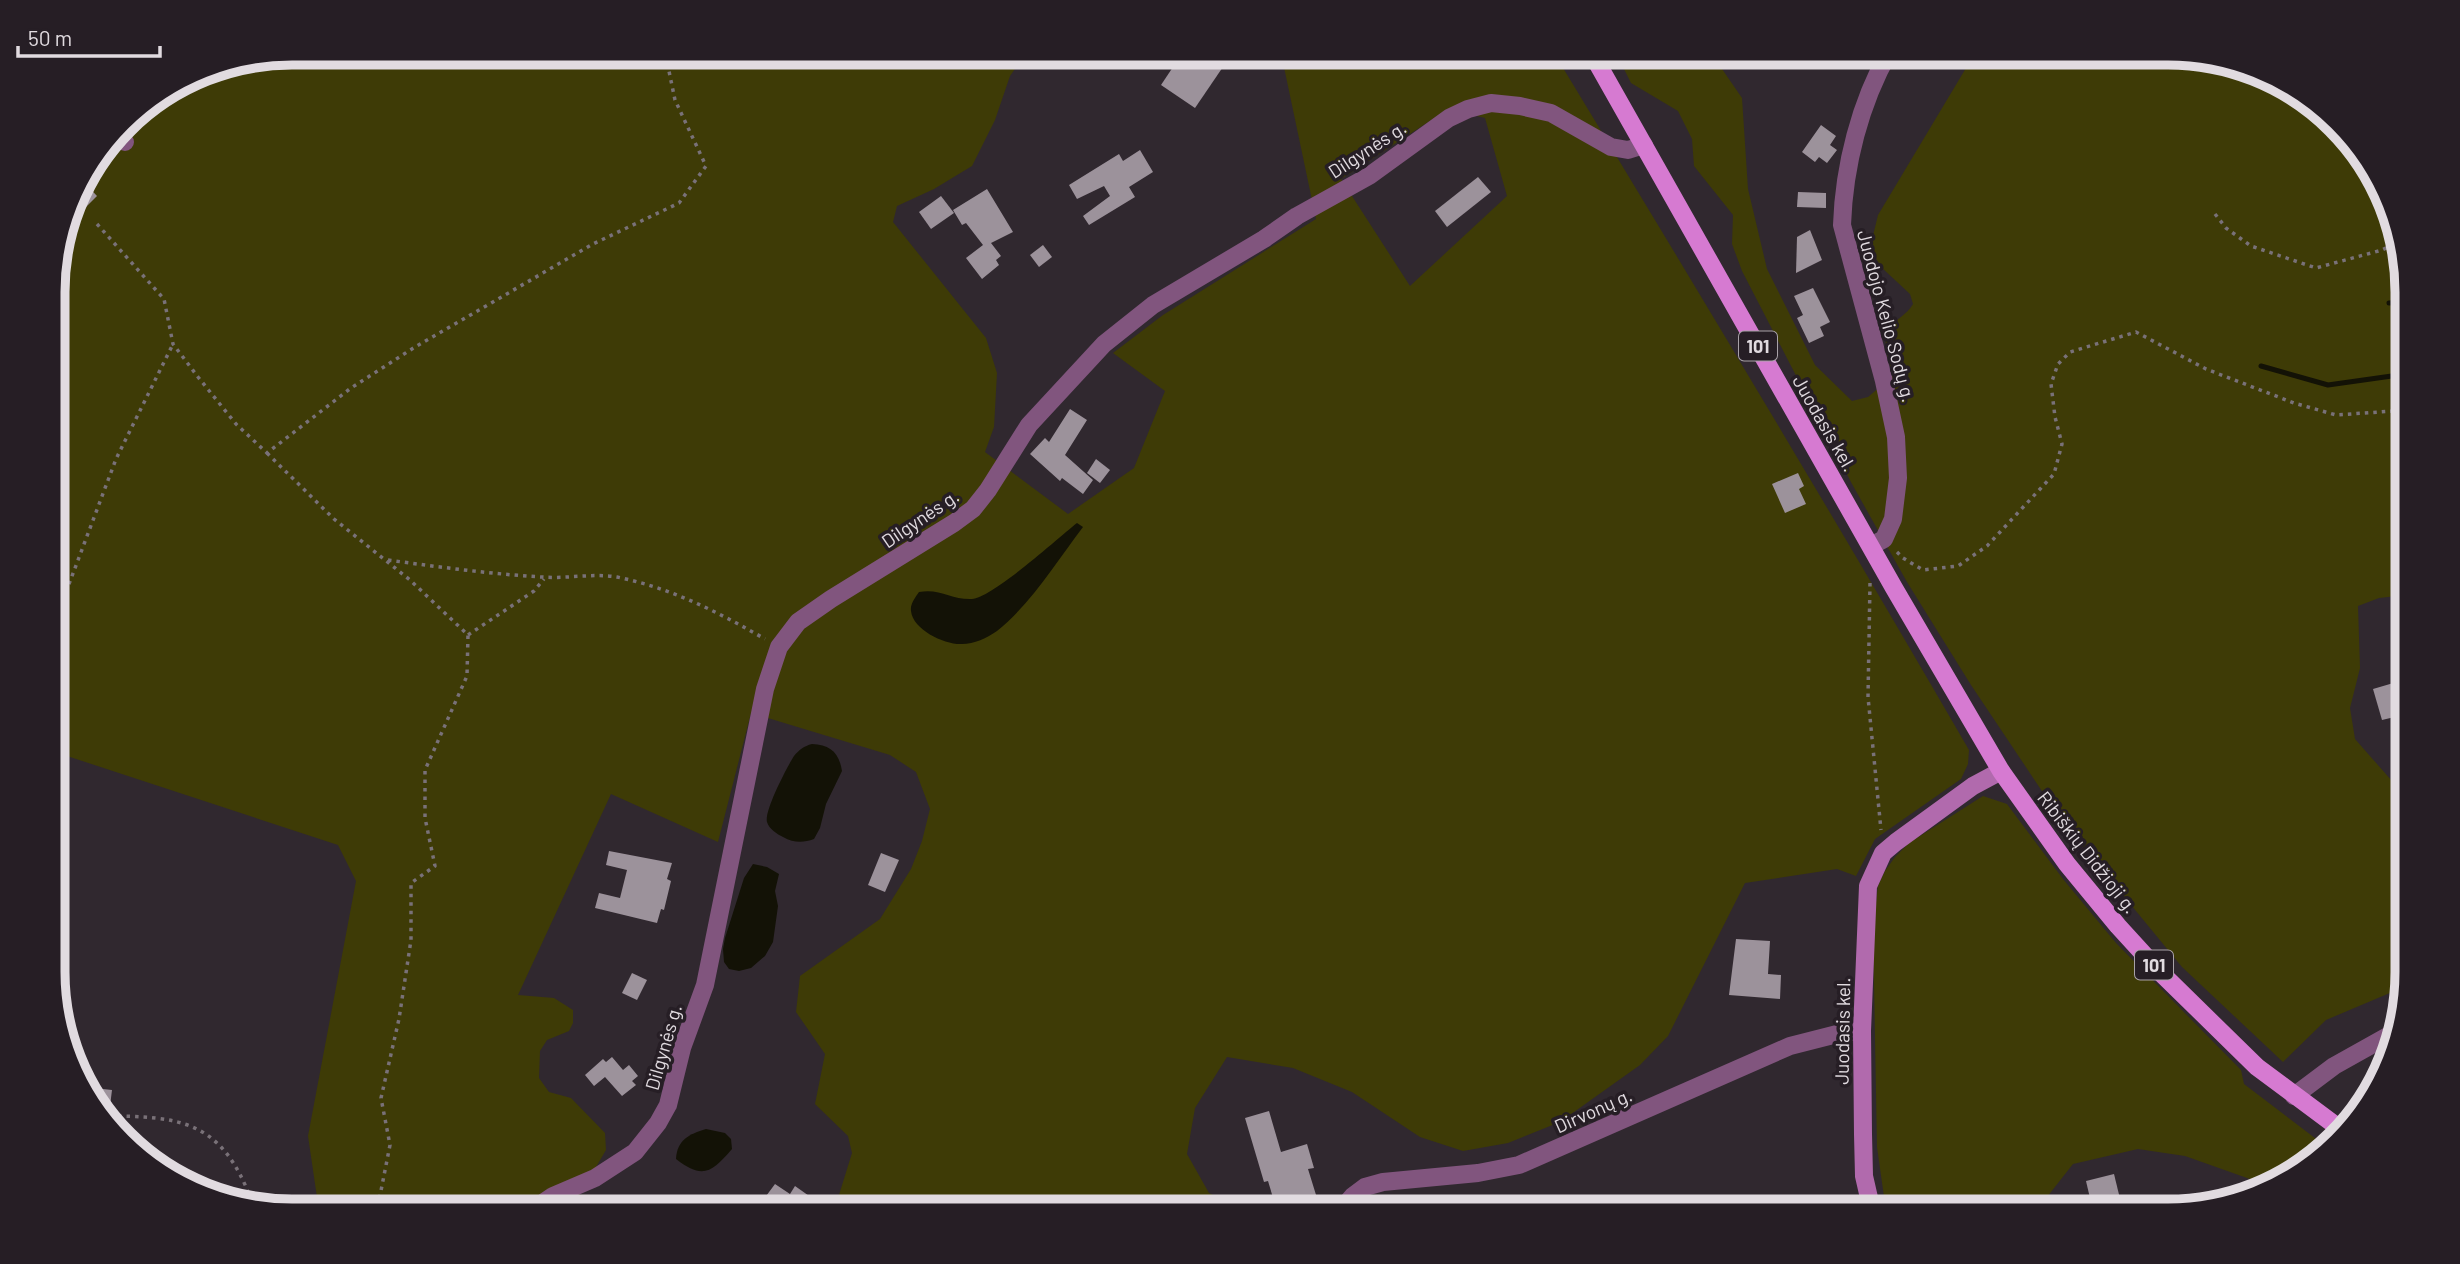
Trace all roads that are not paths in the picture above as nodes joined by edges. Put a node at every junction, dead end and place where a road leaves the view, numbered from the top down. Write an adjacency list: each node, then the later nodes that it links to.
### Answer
1 (1598, 65): 3 (main road, Juodasis kel. / 101)
2 (1882, 65): 4 (street, Juodojo Kelio Sodų g.)
3 (1644, 145): 4 (main road, Juodasis kel. / 101); 10 (street, Dilgynės g.)
4 (1878, 542): 5 (main road, Ribiškių Didžioji g. / 101)
5 (2001, 771): 6 (street, Juodasis kel.); 8 (main road, Ribiškių Didžioji g. / 101)
6 (1862, 1031): 11 (street, Dirvonų g.); 12 (street, Juodasis kel.)
7 (2385, 1037): 8 (street)
8 (2294, 1096): 9 (main road, Ribiškių Didžioji g. / 101)
9 (2335, 1126)
10 (549, 1199)
11 (1350, 1199)
12 (1869, 1199)

